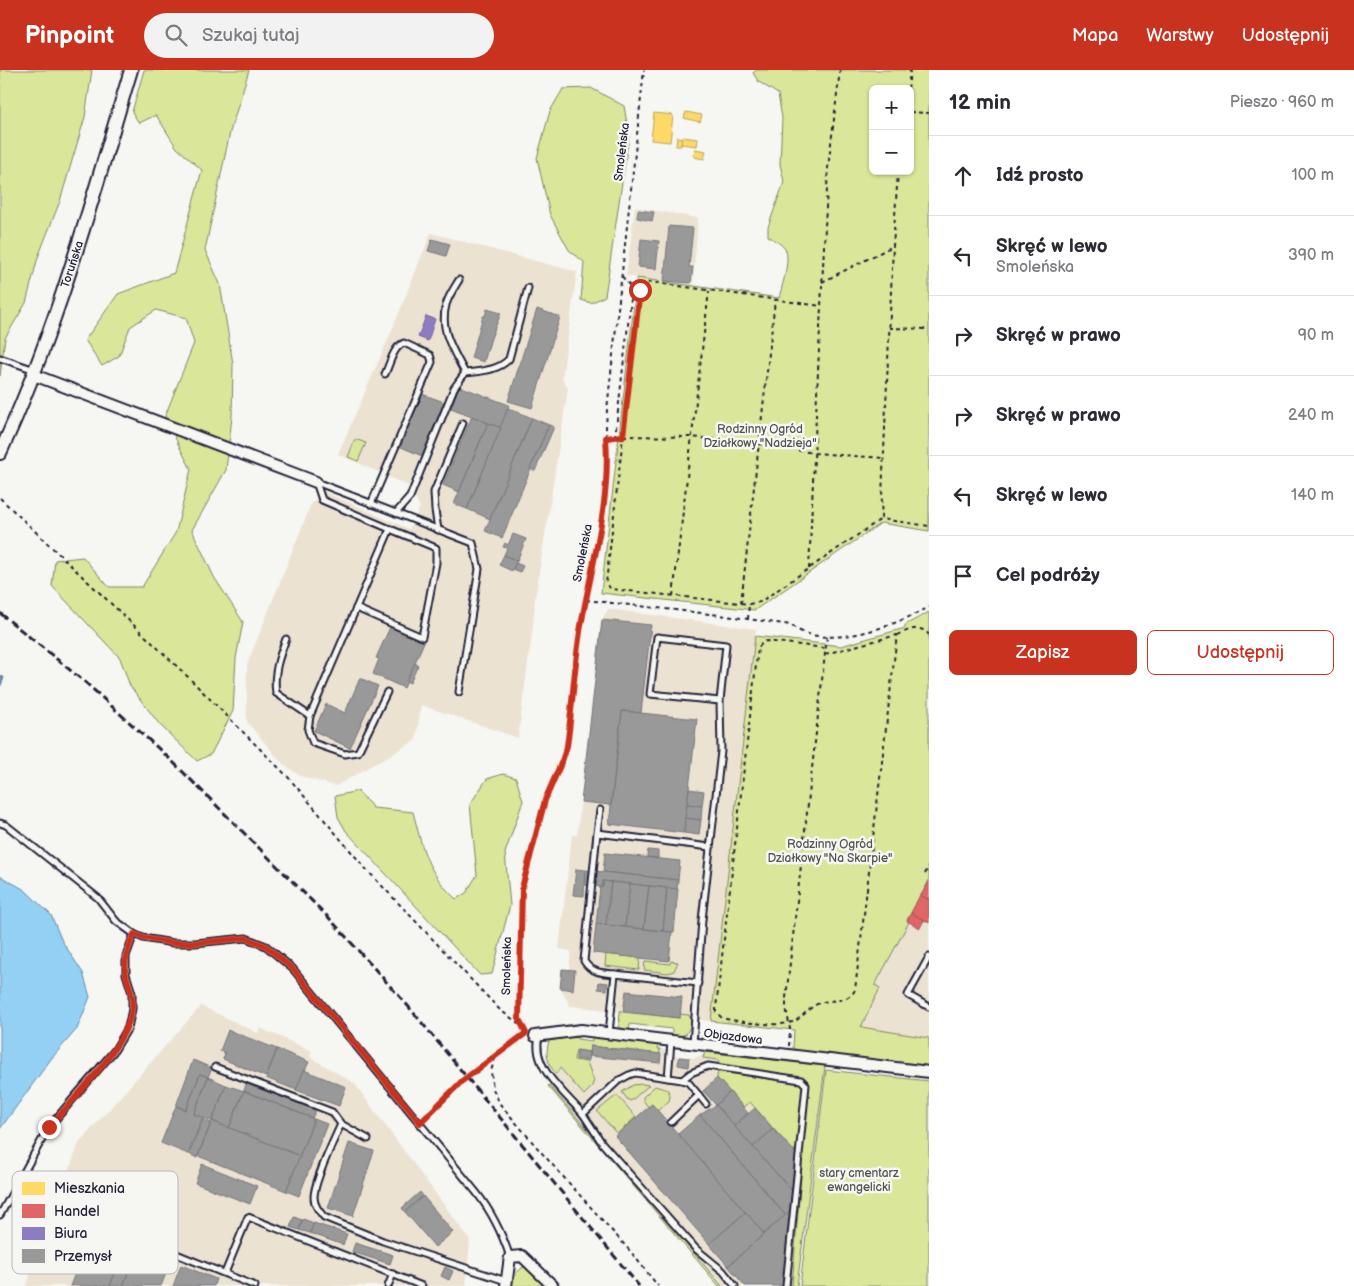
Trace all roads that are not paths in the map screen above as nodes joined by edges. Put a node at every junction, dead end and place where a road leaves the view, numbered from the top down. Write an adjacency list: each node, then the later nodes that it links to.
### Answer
1 (131, 70): 5 (street, Toruńska)
2 (458, 280): 6 (lane)
3 (528, 288): 6 (lane)
4 (0, 358): 5 (lane)
5 (35, 373): 9 (street, Toruńska); 10 (street)
6 (465, 373): 12 (lane)
7 (385, 374): 11 (lane)
8 (463, 422): 14 (lane)
9 (0, 453)
10 (316, 482): 11 (lane); 13 (lane)
11 (372, 504): 12 (lane)
12 (396, 513): 14 (lane)
13 (390, 528): 15 (lane); 15 (lane)
14 (438, 530): 18 (lane)
15 (356, 608): 20 (lane)
16 (286, 639): 20 (lane)
17 (387, 692): 20 (lane)
18 (459, 692)
19 (720, 701): 19 (lane); 24 (lane)
20 (310, 716)
21 (600, 810): 23 (lane)
22 (0, 823): 25 (lane)
23 (598, 833): 24 (lane); 27 (lane)
24 (710, 846): 28 (lane)
25 (134, 934): 44 (lane); 48 (lane)
26 (929, 957): 29 (lane)
27 (615, 974): 28 (lane); 30 (lane)
28 (698, 982): 33 (lane)
29 (929, 1007)
30 (609, 1034): 31 (street, Objazdowa); 32 (street, Objazdowa)
31 (533, 1035): 40 (lane)
32 (671, 1042): 33 (street, Objazdowa); 36 (lane)
33 (692, 1045): 35 (street, Objazdowa)
34 (215, 1067): 42 (lane)
35 (929, 1072)
36 (668, 1078): 37 (lane); 40 (lane)
37 (682, 1080): 38 (lane); 57 (lane)
38 (699, 1095): 39 (lane); 41 (lane)
39 (706, 1104)
40 (583, 1114): 56 (lane)
41 (671, 1122)
42 (341, 1124): 43 (lane); 51 (lane)
43 (368, 1139)
44 (24, 1171)
45 (12, 1193): 46 (lane)
46 (0, 1215)
47 (178, 1255): 49 (lane)
48 (510, 1257): 51 (street); 55 (street)
49 (225, 1274): 50 (lane); 52 (lane)
50 (393, 1274): 53 (lane); 54 (lane)
51 (506, 1284)
52 (255, 1286)
53 (388, 1286)
54 (422, 1286)
55 (553, 1286)
56 (735, 1286)
57 (786, 1286)

